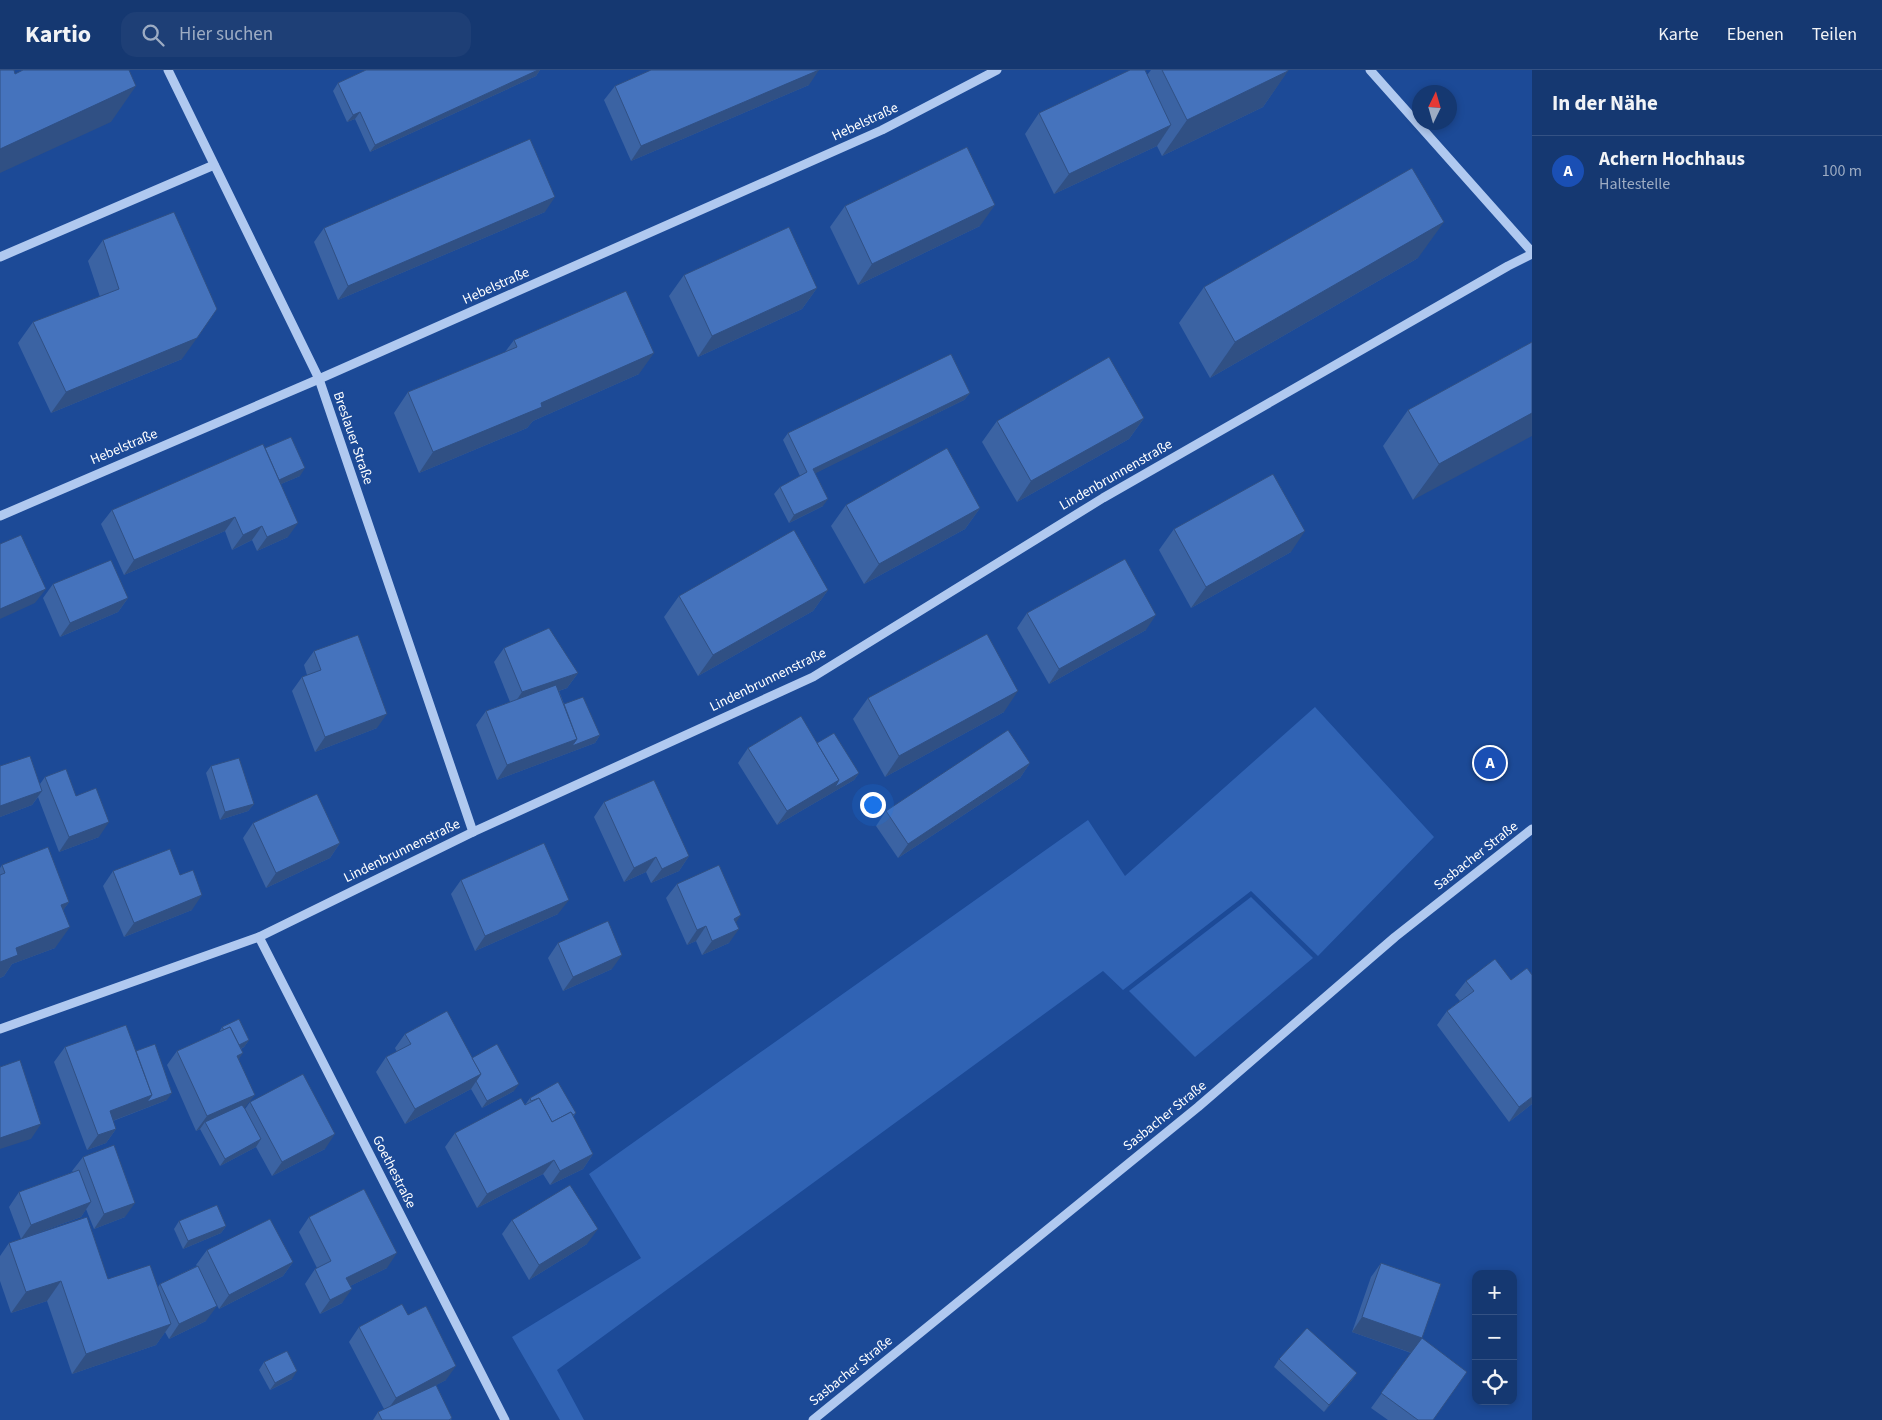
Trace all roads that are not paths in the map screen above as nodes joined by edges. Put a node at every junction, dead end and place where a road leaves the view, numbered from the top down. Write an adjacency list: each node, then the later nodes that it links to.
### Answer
1 (168, 70): 4 (street, Breslauer Straße)
2 (997, 70): 7 (street, Hebelstraße)
3 (1370, 70): 5 (street)
4 (214, 165): 6 (street); 7 (street, Breslauer Straße)
5 (1532, 253): 10 (street, Lindenbrunnenstraße)
6 (0, 257)
7 (319, 379): 8 (street, Hebelstraße); 10 (street, Breslauer Straße)
8 (0, 516)
9 (1532, 829): 14 (street, Sasbacher Straße)
10 (473, 832): 11 (street, Lindenbrunnenstraße)
11 (259, 937): 12 (street, Lindenbrunnenstraße); 13 (street, Goethestraße)
12 (0, 1029)
13 (505, 1420)
14 (813, 1420)

